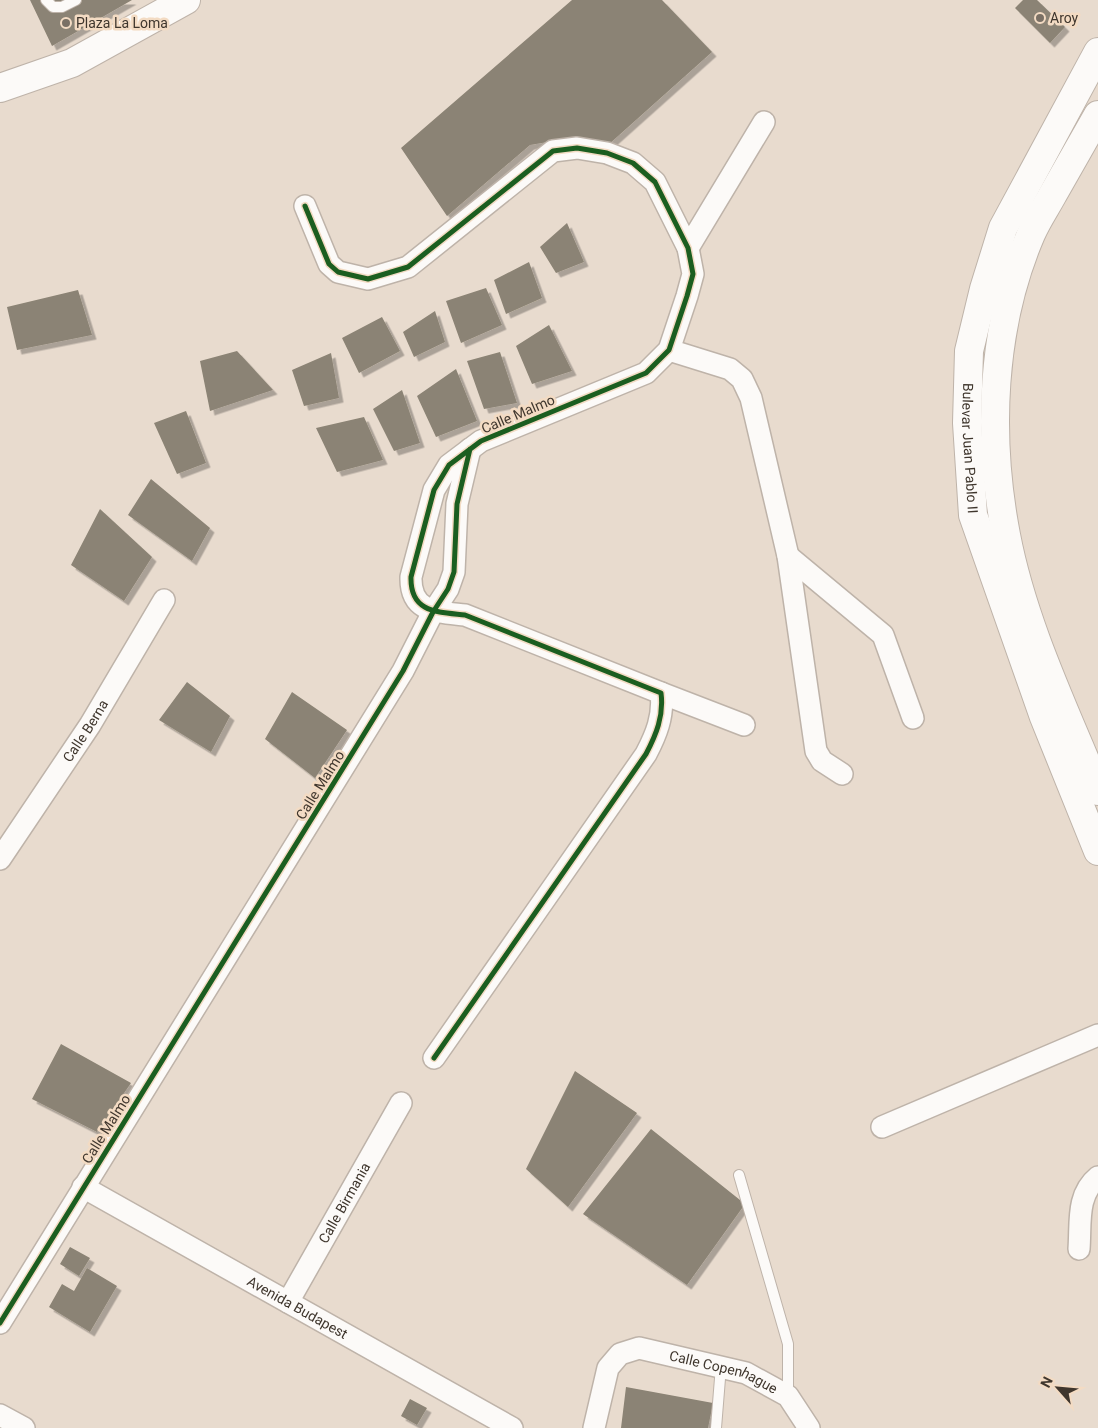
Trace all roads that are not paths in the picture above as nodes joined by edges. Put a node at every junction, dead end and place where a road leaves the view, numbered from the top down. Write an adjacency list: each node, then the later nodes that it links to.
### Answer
1 (46, 0): 2 (lane)
2 (76, 0)
3 (178, 2): 5 (main road)
4 (1098, 52): 20 (main road, Bulevar Juan Pablo II)
5 (0, 88)
6 (1098, 115): 19 (main road, Bulevar Juan Pablo II)
7 (764, 122): 9 (street)
8 (305, 206): 9 (street, Calle Malmo)
9 (688, 248): 10 (street, Calle Malmo)
10 (669, 350): 11 (street, Calle Malmo); 12 (street)
11 (470, 449): 14 (street, Calle Malmo); 14 (street)
12 (788, 556): 16 (street); 18 (street)
13 (164, 600): 21 (street, Calle Berna)
14 (433, 612): 15 (street); 28 (street, Calle Malmo)
15 (661, 694): 17 (street); 23 (street)
16 (913, 718)
17 (744, 726)
18 (842, 774)
19 (1098, 791)
20 (1098, 851)
21 (0, 859)
22 (1098, 1035): 25 (street)
23 (434, 1058)
24 (401, 1103): 30 (street, Calle Birmania)
25 (882, 1127)
26 (739, 1175): 33 (lane)
27 (1098, 1176): 29 (street)
28 (83, 1187): 30 (street, Avenida Budapest); 31 (street, Calle Malmo)
29 (1079, 1249)
30 (288, 1302): 36 (street, Avenida Budapest)
31 (0, 1323)
32 (721, 1366): 33 (street, Calle Copenhague); 37 (street, Calle Copenhague); 38 (lane)
33 (788, 1396): 39 (street, Calle Copenhague)
34 (0, 1415): 35 (street)
35 (24, 1428)
36 (512, 1428)
37 (594, 1428)
38 (716, 1428)
39 (809, 1428)

